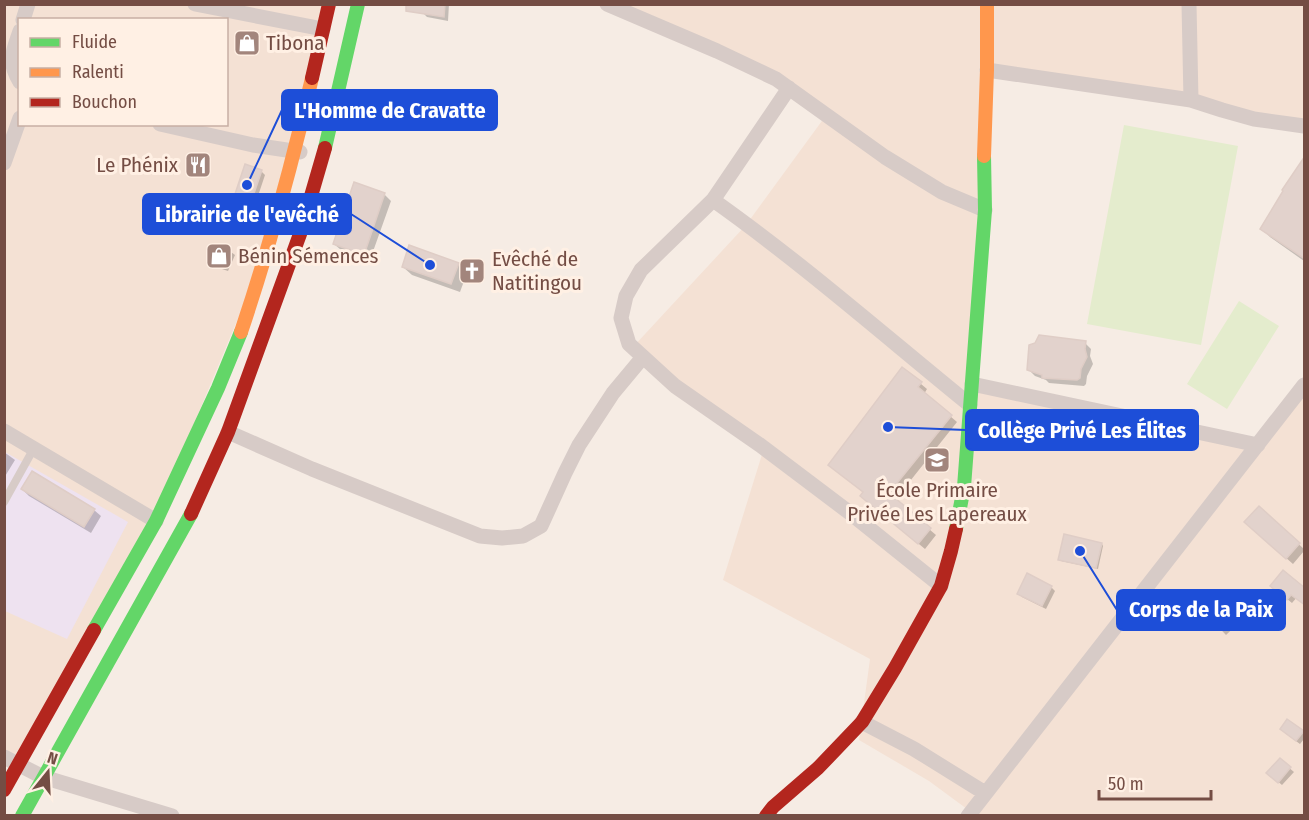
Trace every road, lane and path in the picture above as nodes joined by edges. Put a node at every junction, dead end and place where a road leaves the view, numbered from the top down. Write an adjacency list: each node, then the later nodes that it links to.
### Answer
1 (195, 4): 7 (street)
2 (329, 4): 7 (main road)
3 (358, 4): 18 (main road)
4 (607, 4): 12 (street)
5 (987, 4): 10 (main road)
6 (1189, 4): 13 (street)
7 (323, 29): 17 (main road)
8 (18, 36): 9 (street)
9 (8, 67): 11 (street)
10 (987, 70): 13 (street); 21 (main road)
11 (18, 80)
12 (789, 88): 20 (street); 21 (street)
13 (1191, 100): 16 (street)
14 (18, 124): 19 (street)
15 (169, 126): 17 (street)
16 (1305, 126)
17 (295, 152): 18 (street); 31 (main road)
18 (324, 154): 27 (main road)
19 (4, 163)
20 (713, 200): 22 (street); 25 (street)
21 (985, 210): 23 (main road)
22 (643, 357): 27 (street); 32 (street)
23 (972, 384): 25 (main road); 28 (street)
24 (1305, 385): 28 (street)
25 (970, 405): 32 (main road)
26 (4, 431): 29 (street)
27 (228, 432): 36 (main road)
28 (1258, 445): 38 (street)
29 (34, 448): 30 (lane); 31 (street)
30 (4, 502)
31 (156, 521): 35 (main road)
32 (941, 586): 33 (main road)
33 (862, 722): 38 (street); 42 (main road)
34 (4, 757): 35 (street)
35 (19, 764): 36 (street); 37 (main road)
36 (43, 777): 40 (main road); 41 (street)
37 (4, 790)
38 (985, 793): 39 (street)
39 (973, 814)
40 (22, 816)
41 (172, 816)
42 (766, 816)

